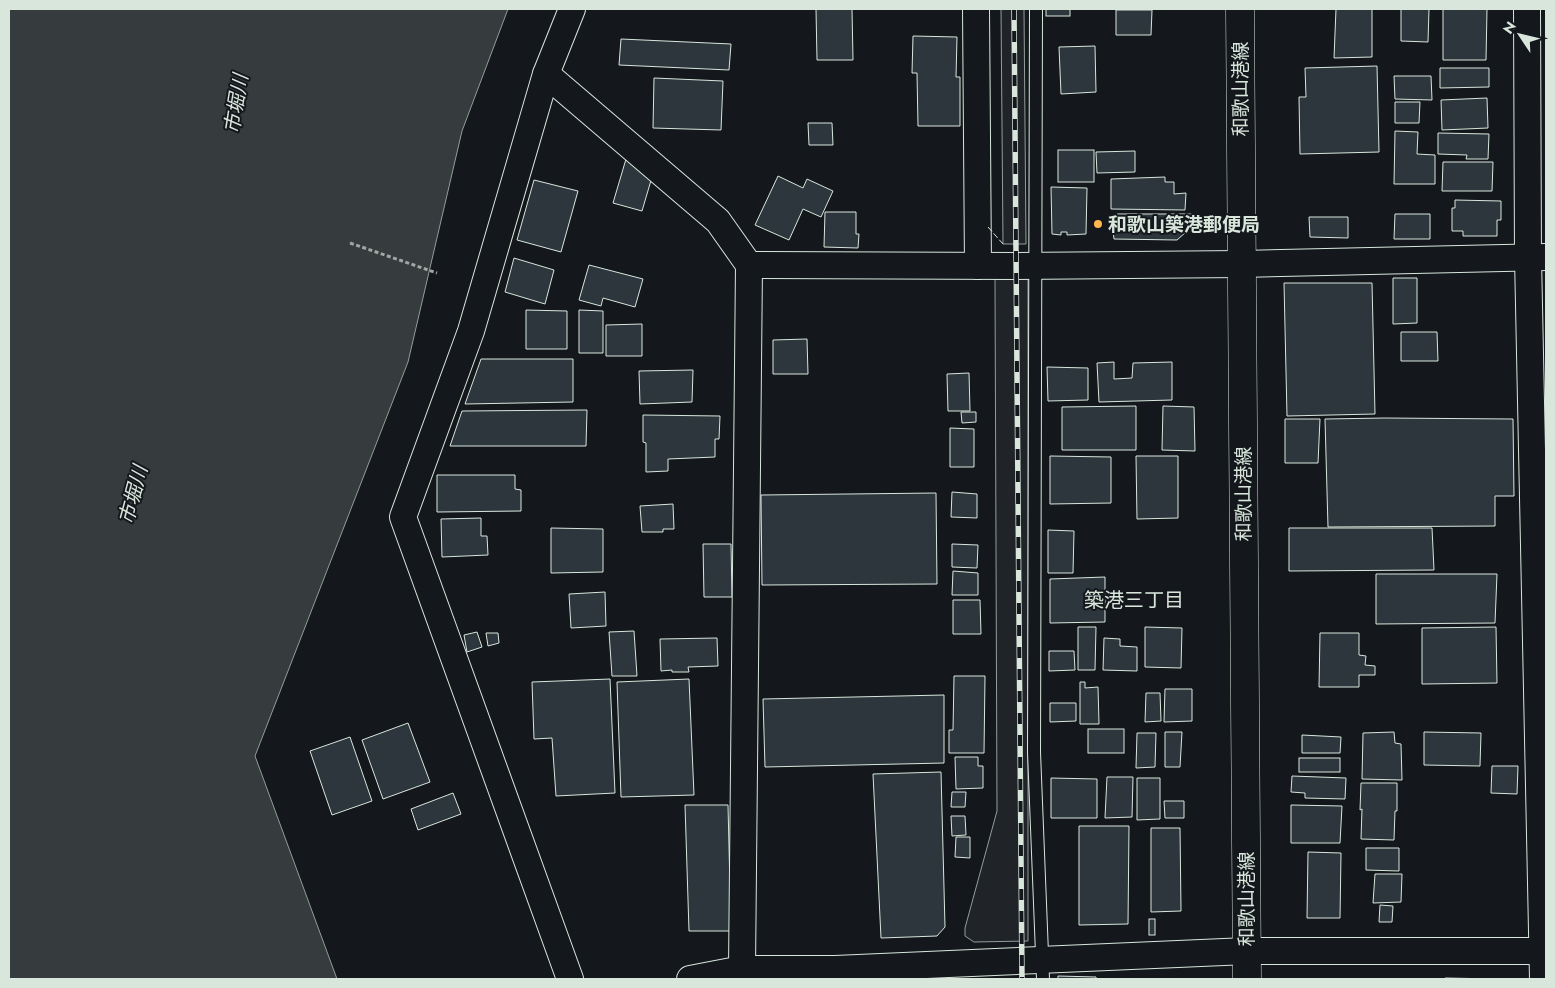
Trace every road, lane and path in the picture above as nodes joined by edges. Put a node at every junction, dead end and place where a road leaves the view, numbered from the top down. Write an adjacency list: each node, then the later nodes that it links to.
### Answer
1 (572, 9): 6 (street)
2 (976, 9): 11 (street)
3 (1036, 9): 12 (lane)
4 (1240, 9): 9 (main road, 和歌山港線)
5 (1527, 9): 8 (street)
6 (546, 74): 10 (street); 19 (street)
7 (350, 242): 13 (path)
8 (1537, 257): 9 (street); 14 (street)
9 (1242, 264): 12 (street); 15 (main road, 和歌山港線)
10 (749, 265): 11 (street); 17 (street)
11 (978, 266): 12 (street)
12 (1036, 266): 18 (lane)
13 (437, 273)
14 (1538, 402): 16 (street)
15 (1247, 951): 16 (street); 18 (street); 21 (main road, 和歌山港線)
16 (1545, 951): 22 (street)
17 (742, 969): 18 (street); 20 (street)
18 (1043, 969)
19 (570, 979)
20 (690, 979)
21 (1247, 979)
22 (1544, 979)

